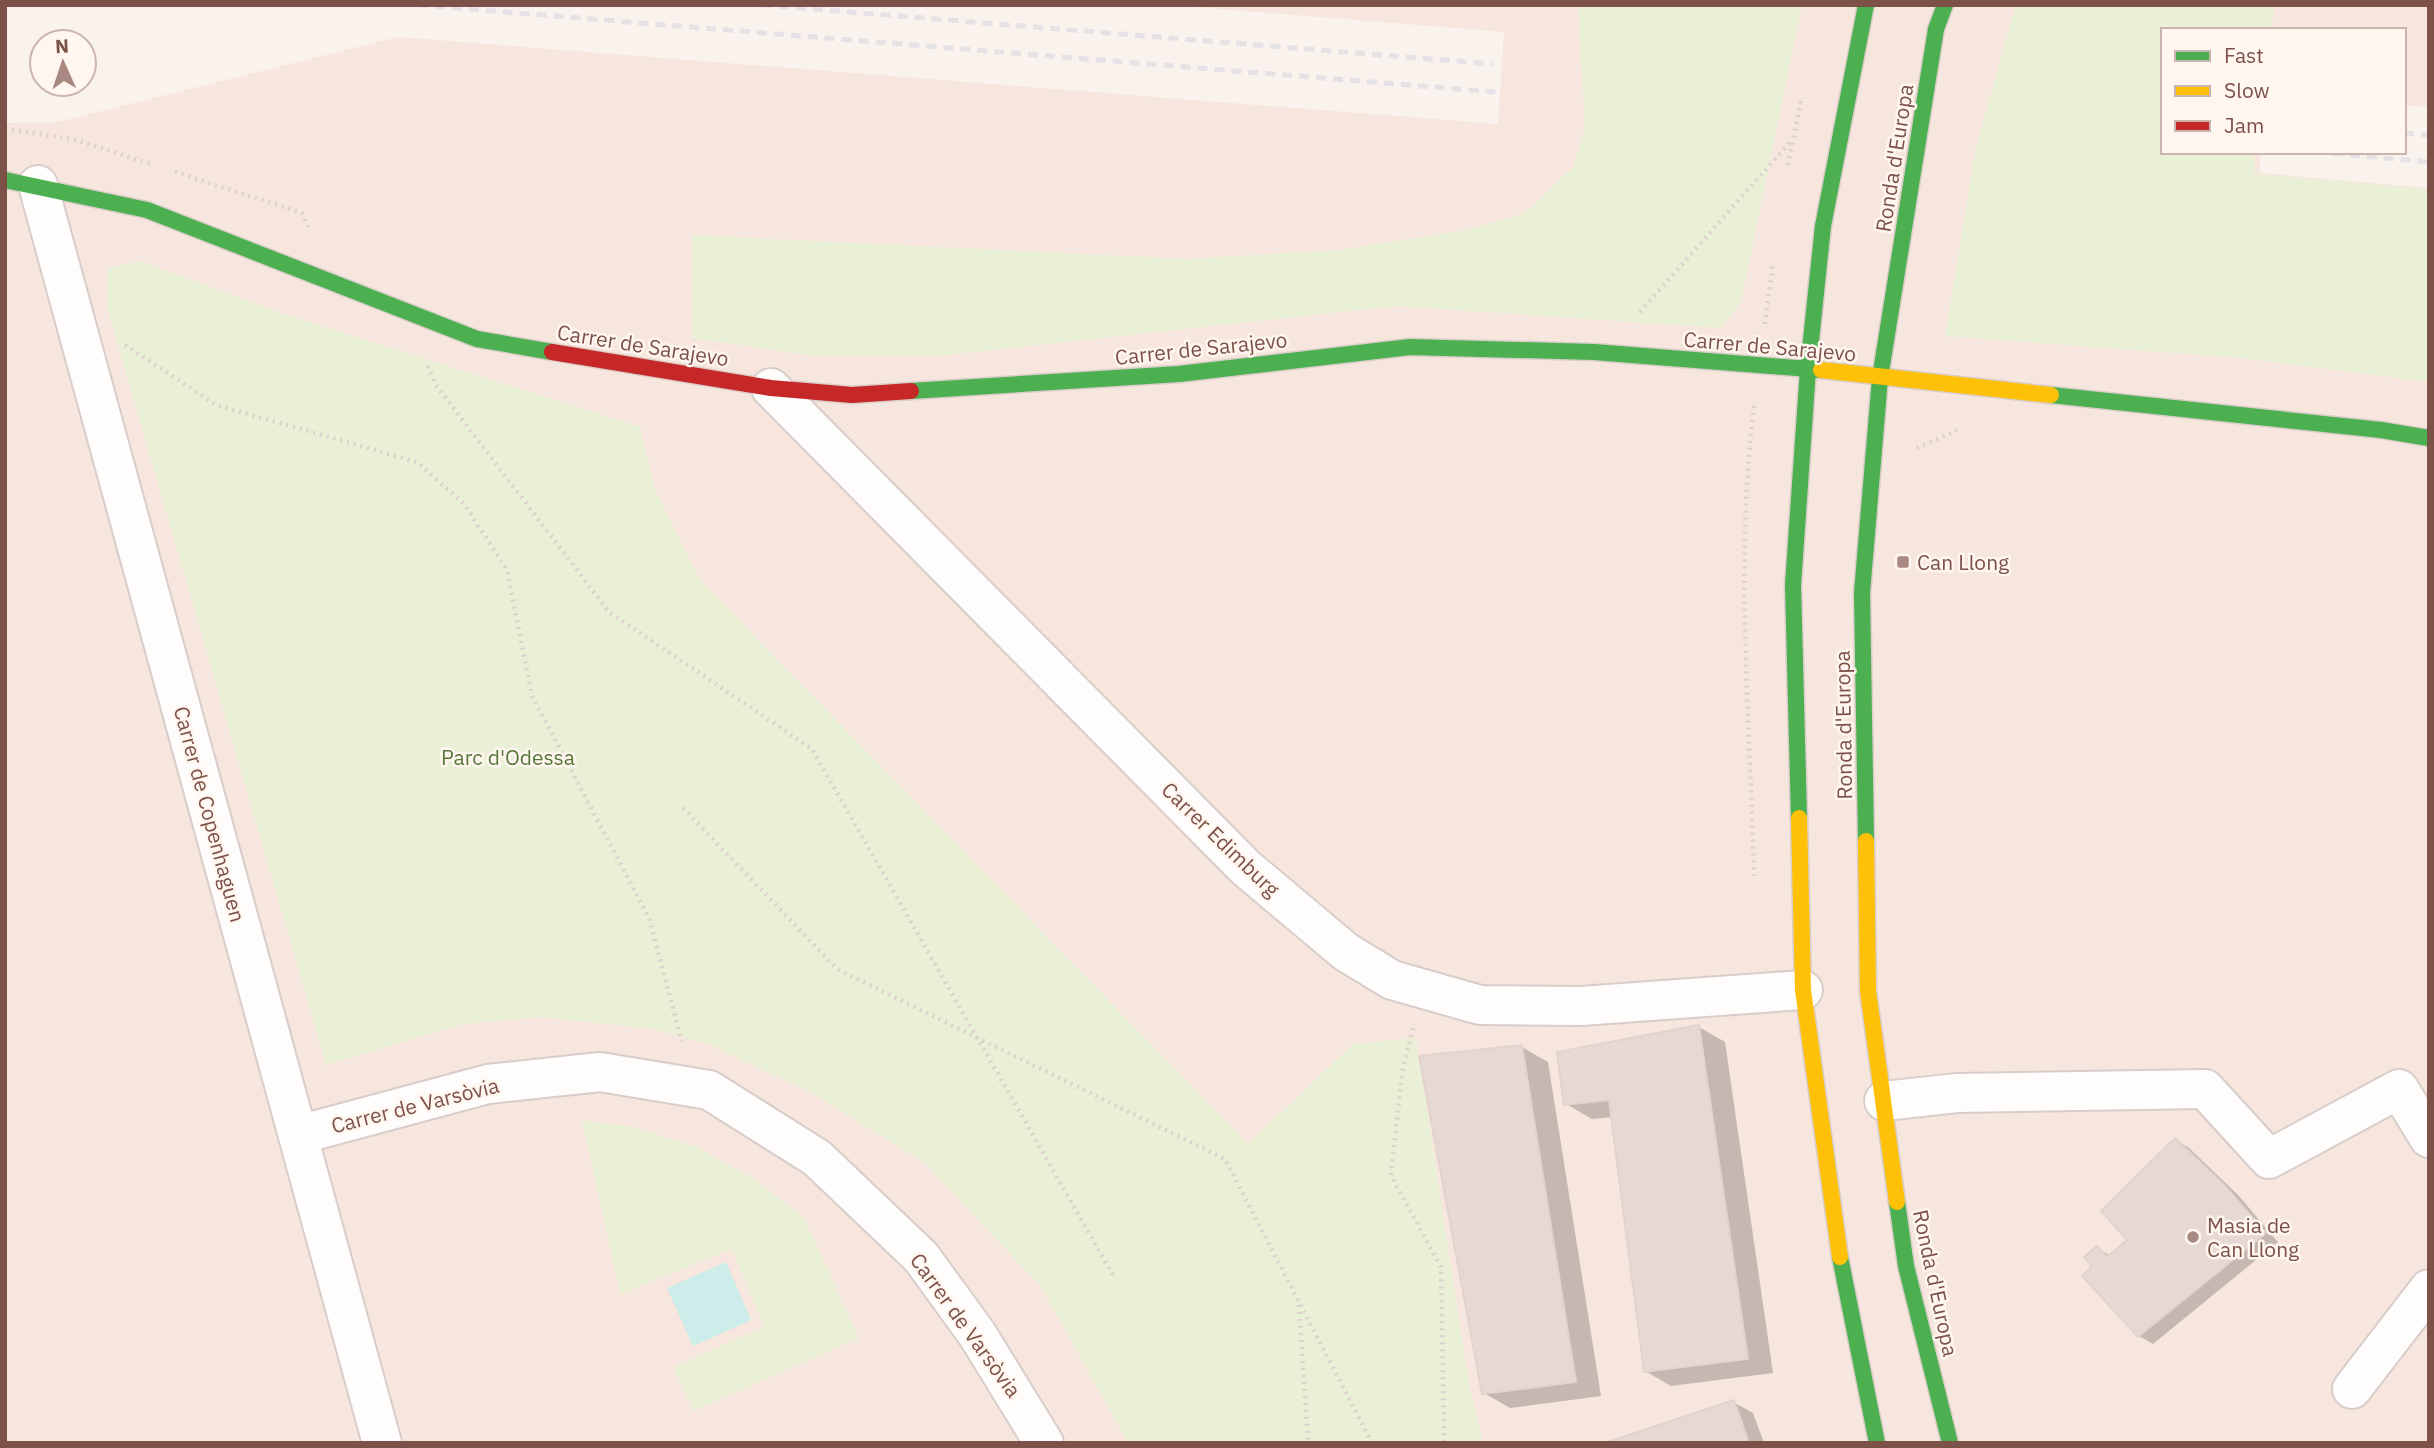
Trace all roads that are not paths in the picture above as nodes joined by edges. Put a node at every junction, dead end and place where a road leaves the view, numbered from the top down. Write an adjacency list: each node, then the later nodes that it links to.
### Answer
1 (1866, 5): 4 (street)
2 (1944, 5): 5 (street, Ronda d'Europa)
3 (22, 182): 6 (street, Carrer de Sarajevo); 10 (street, Carrer de Copenhaguen)
4 (1808, 369): 5 (street, Carrer de Sarajevo); 6 (street, Carrer de Sarajevo); 8 (street)
5 (1880, 378): 7 (street, Carrer de Sarajevo); 9 (street, Ronda d'Europa)
6 (771, 387): 8 (street, Carrer Edimburg)
7 (2429, 438)
8 (1803, 990): 16 (street)
9 (1884, 1101): 11 (street); 17 (street, Ronda d'Europa)
10 (298, 1135): 14 (street, Carrer de Copenhaguen); 15 (street, Carrer de Varsòvia)
11 (2429, 1138)
12 (2429, 1289): 13 (street)
13 (2352, 1389)
14 (382, 1443)
15 (1044, 1443)
16 (1877, 1443)
17 (1950, 1443)

